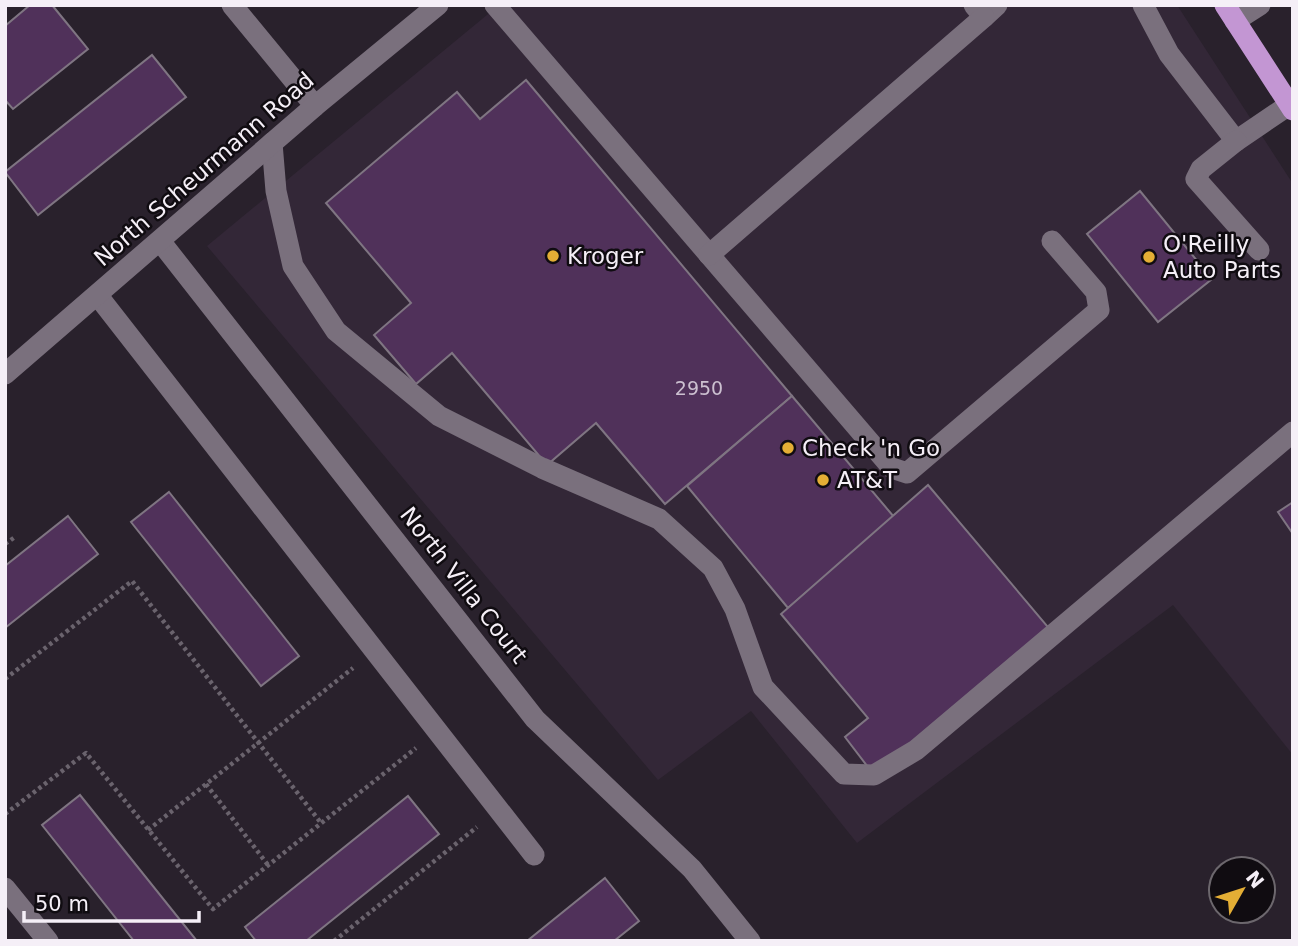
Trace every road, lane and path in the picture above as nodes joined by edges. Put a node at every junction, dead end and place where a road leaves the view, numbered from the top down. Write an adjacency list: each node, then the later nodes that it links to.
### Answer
1 (232, 5): 8 (street)
2 (438, 5): 8 (street, North Scheurmann Road)
3 (495, 5): 15 (street)
4 (1143, 5): 10 (street)
5 (1260, 5): 7 (street)
6 (985, 9): 15 (street)
7 (1230, 13): 9 (highway)
8 (315, 106): 11 (street, North Scheurmann Road)
9 (1291, 107): 10 (street)
10 (1236, 141): 14 (street)
11 (272, 143): 12 (street, North Scheurmann Road); 18 (street)
12 (160, 241): 16 (street, North Scheurmann Road); 35 (street, North Villa Court)
13 (1052, 241): 15 (street)
14 (1259, 250)
15 (709, 254)
16 (98, 296): 17 (street, North Scheurmann Road); 30 (street)
17 (5, 374)
18 (1293, 432)
19 (15, 537): 20 (path)
20 (5, 544)
21 (353, 668): 23 (path)
22 (5, 679): 23 (path)
23 (258, 743): 25 (path); 27 (path)
24 (416, 748): 27 (path)
25 (206, 784): 29 (path); 31 (path)
26 (5, 814): 29 (path)
27 (321, 823): 31 (path)
28 (478, 827): 34 (path)
29 (148, 830): 31 (path)
30 (534, 855)
31 (268, 865)
32 (5, 888): 33 (street)
33 (48, 941)
34 (334, 941)
35 (750, 941)

